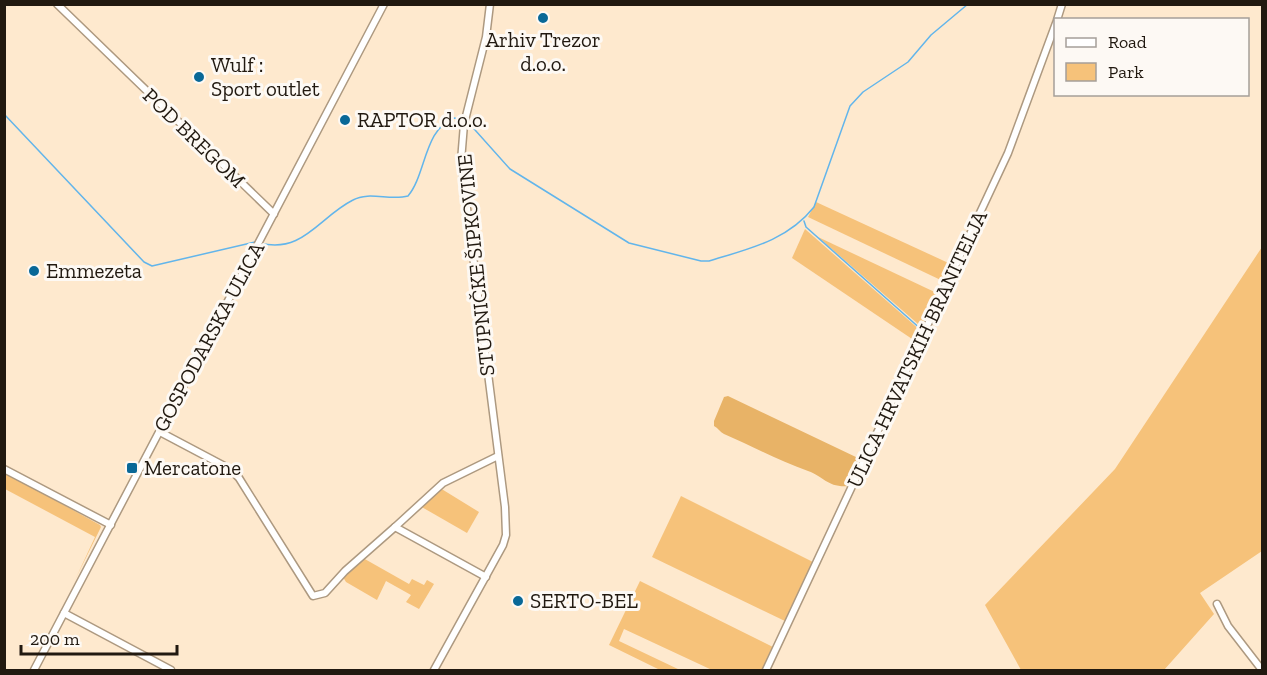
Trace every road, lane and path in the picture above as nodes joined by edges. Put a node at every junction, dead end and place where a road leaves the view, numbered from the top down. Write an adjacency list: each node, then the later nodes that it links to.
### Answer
1 (57, 4): 5 (street, POD BREGOM)
2 (384, 4): 5 (street, GOSPODARSKA ULICA)
3 (490, 4): 7 (street, STUPNIČKE ŠIPKOVINE)
4 (1054, 26): 17 (street, ULICA HRVATSKIH BRANITELJA)
5 (274, 214): 6 (street, GOSPODARSKA ULICA)
6 (160, 432): 9 (street, GOSPODARSKA ULICA); 10 (street)
7 (498, 456): 10 (street); 11 (street, STUPNIČKE ŠIPKOVINE)
8 (4, 469): 9 (street)
9 (111, 525): 13 (street, GOSPODARSKA ULICA)
10 (395, 527): 11 (street)
11 (486, 577): 16 (street, STUPNIČKE ŠIPKOVINE)
12 (1217, 604): 18 (street)
13 (64, 613): 14 (street, GOSPODARSKA ULICA); 15 (street)
14 (34, 670)
15 (171, 670)
16 (434, 670)
17 (766, 670)
18 (1263, 670)

